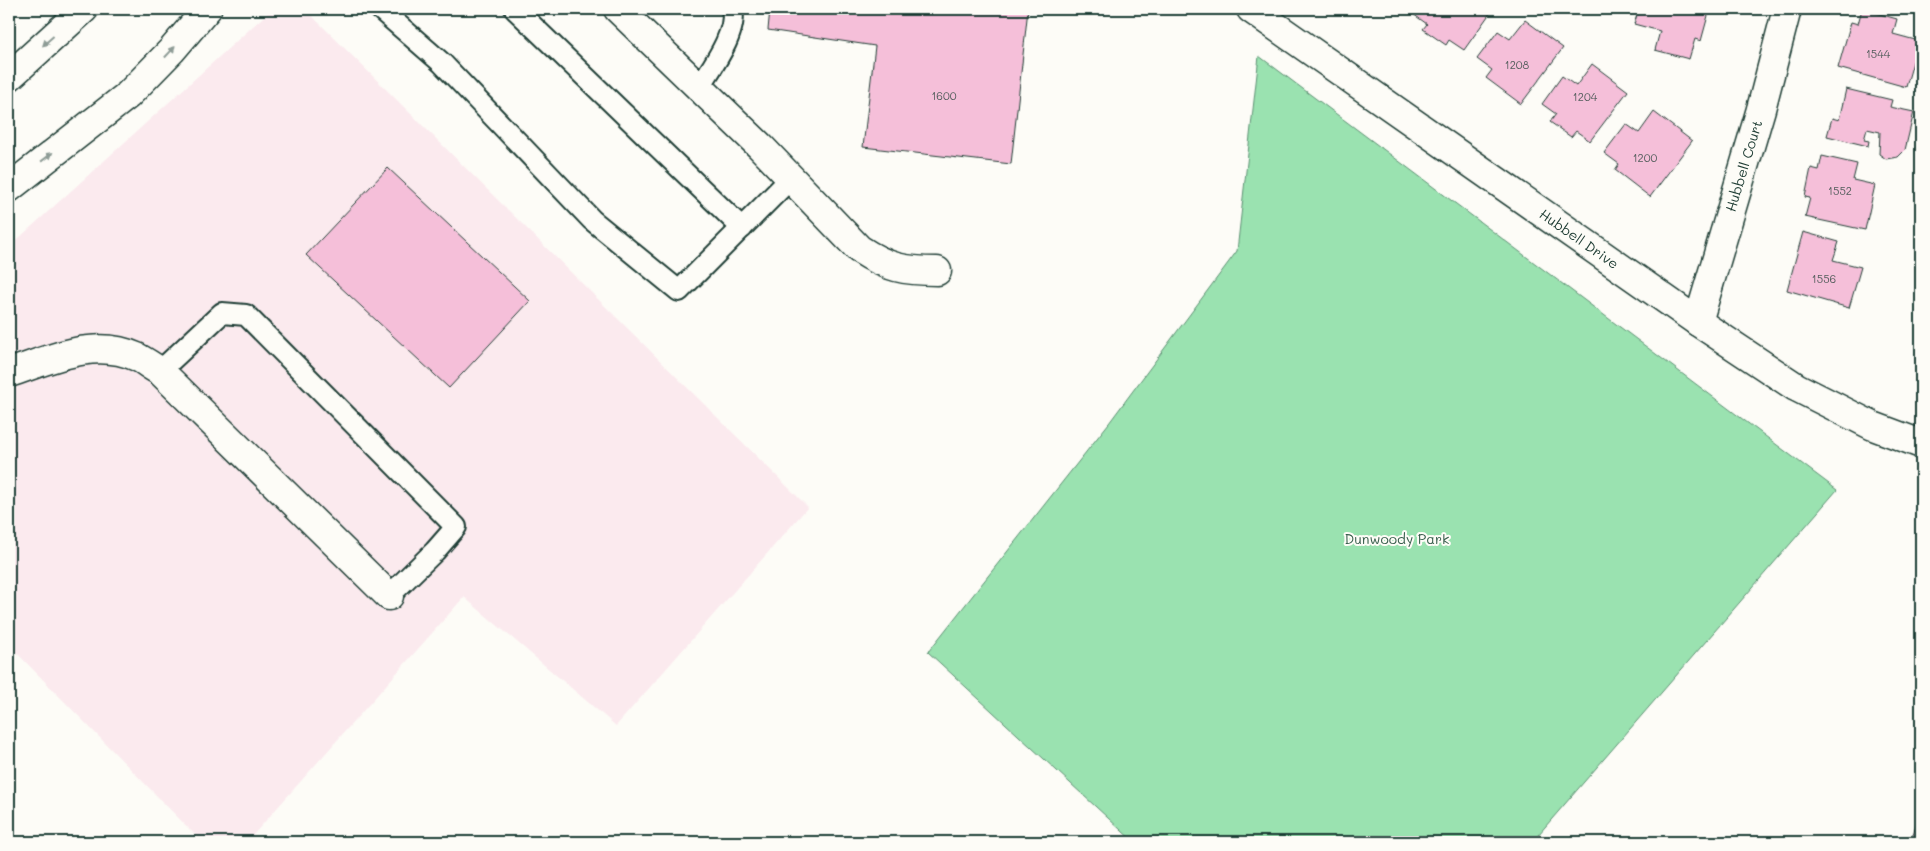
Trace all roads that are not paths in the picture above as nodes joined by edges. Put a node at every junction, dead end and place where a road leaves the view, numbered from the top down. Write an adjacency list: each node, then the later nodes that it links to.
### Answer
1 (84, 9): 9 (street, one-way to 9)
2 (207, 9): 12 (street, one-way to 2)
3 (380, 9): 13 (lane)
4 (515, 9): 13 (lane)
5 (618, 9): 10 (street)
6 (732, 9): 10 (lane)
7 (1252, 9): 15 (street, Hubbell Drive)
8 (1787, 9): 15 (street, Hubbell Court)
9 (9, 77)
10 (700, 88): 11 (street)
11 (791, 178): 13 (lane); 14 (street)
12 (9, 188)
13 (742, 228)
14 (937, 271)
15 (1698, 322): 18 (street, Hubbell Drive)
16 (160, 371): 17 (street); 19 (street); 19 (lane)
17 (9, 373)
18 (1921, 444)
19 (389, 596)

